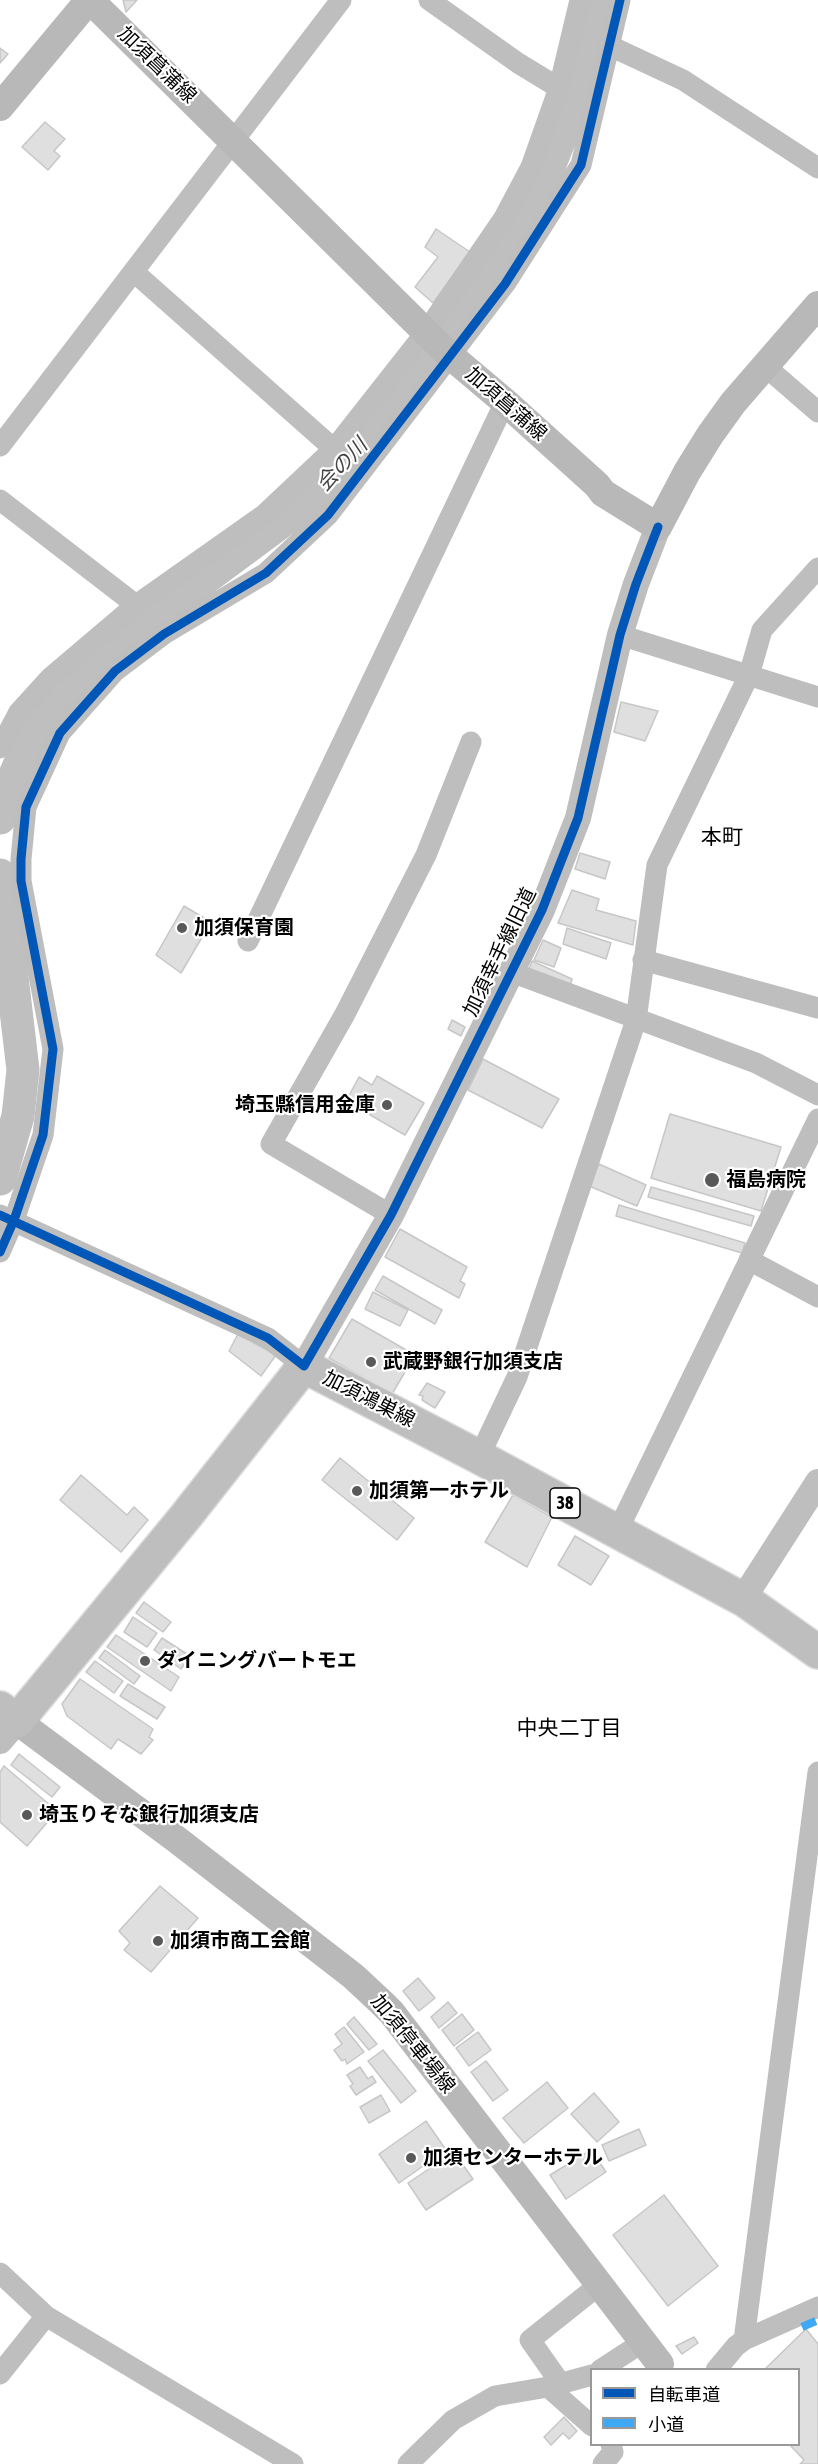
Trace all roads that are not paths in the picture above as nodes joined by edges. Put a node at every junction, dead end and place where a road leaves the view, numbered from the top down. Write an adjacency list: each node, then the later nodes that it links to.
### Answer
1 (90, 0): 8 (main road); 9 (main road, 加須菖蒲線)
2 (341, 0): 9 (street)
3 (429, 0): 7 (street)
4 (580, 0): 7 (street)
5 (620, 0): 6 (street)
6 (608, 45): 10 (street); 13 (street)
7 (560, 88): 13 (street)
8 (0, 107)
9 (235, 141): 11 (street); 13 (main road, 加須菖蒲線)
10 (818, 168)
11 (134, 272): 17 (street); 18 (street)
12 (818, 305): 14 (main road)
13 (438, 344): 15 (main road, 加須菖蒲線); 18 (street); 36 (street)
14 (765, 366): 16 (street); 20 (main road)
15 (505, 402): 20 (main road, 加須菖蒲線); 28 (street)
16 (818, 412)
17 (0, 446)
18 (334, 449): 22 (street)
19 (0, 500): 22 (street)
20 (658, 527): 23 (street, 加須幸手線旧道)
21 (818, 568): 24 (street)
22 (136, 605): 27 (street)
23 (620, 635): 24 (street); 30 (street, 加須幸手線旧道)
24 (749, 675): 25 (street); 29 (street)
25 (818, 697)
26 (471, 742): 35 (street)
27 (0, 748)
28 (248, 940)
29 (643, 960): 31 (street); 32 (street)
30 (511, 972): 32 (street); 35 (street, 加須幸手線旧道)
31 (818, 1008)
32 (636, 1020): 33 (street); 41 (street)
33 (818, 1095)
34 (818, 1119): 38 (street)
35 (391, 1215): 40 (street, 加須幸手線旧道)
36 (7, 1218): 37 (street); 40 (street)
37 (0, 1252)
38 (749, 1260): 39 (street); 43 (street)
39 (818, 1297)
40 (304, 1366): 41 (main road, 加須鴻巣線 / 38); 46 (main road, 加須鴻巣線)
41 (479, 1456): 43 (main road, 加須鴻巣線 / 38)
42 (818, 1482): 44 (street)
43 (617, 1532): 44 (main road, 加須鴻巣線 / 38)
44 (746, 1601): 45 (main road, 加須鴻巣線 / 38)
45 (818, 1652)
46 (6, 1723): 49 (main road, 加須停車場線)
47 (818, 1772): 52 (street)
48 (0, 2274): 51 (street)
49 (599, 2285): 53 (main road, 加須停車場線); 59 (street)
50 (818, 2307): 52 (street)
51 (46, 2316): 57 (street); 62 (street)
52 (744, 2340): 56 (street)
53 (643, 2342): 54 (main road, 加須停車場線); 55 (street)
54 (660, 2364)
55 (603, 2368)
56 (718, 2368)
57 (0, 2374)
58 (590, 2375): 59 (street)
59 (555, 2386): 60 (street); 63 (street)
60 (590, 2425)
61 (611, 2446): 64 (street)
62 (293, 2464)
63 (408, 2464)
64 (603, 2464)

